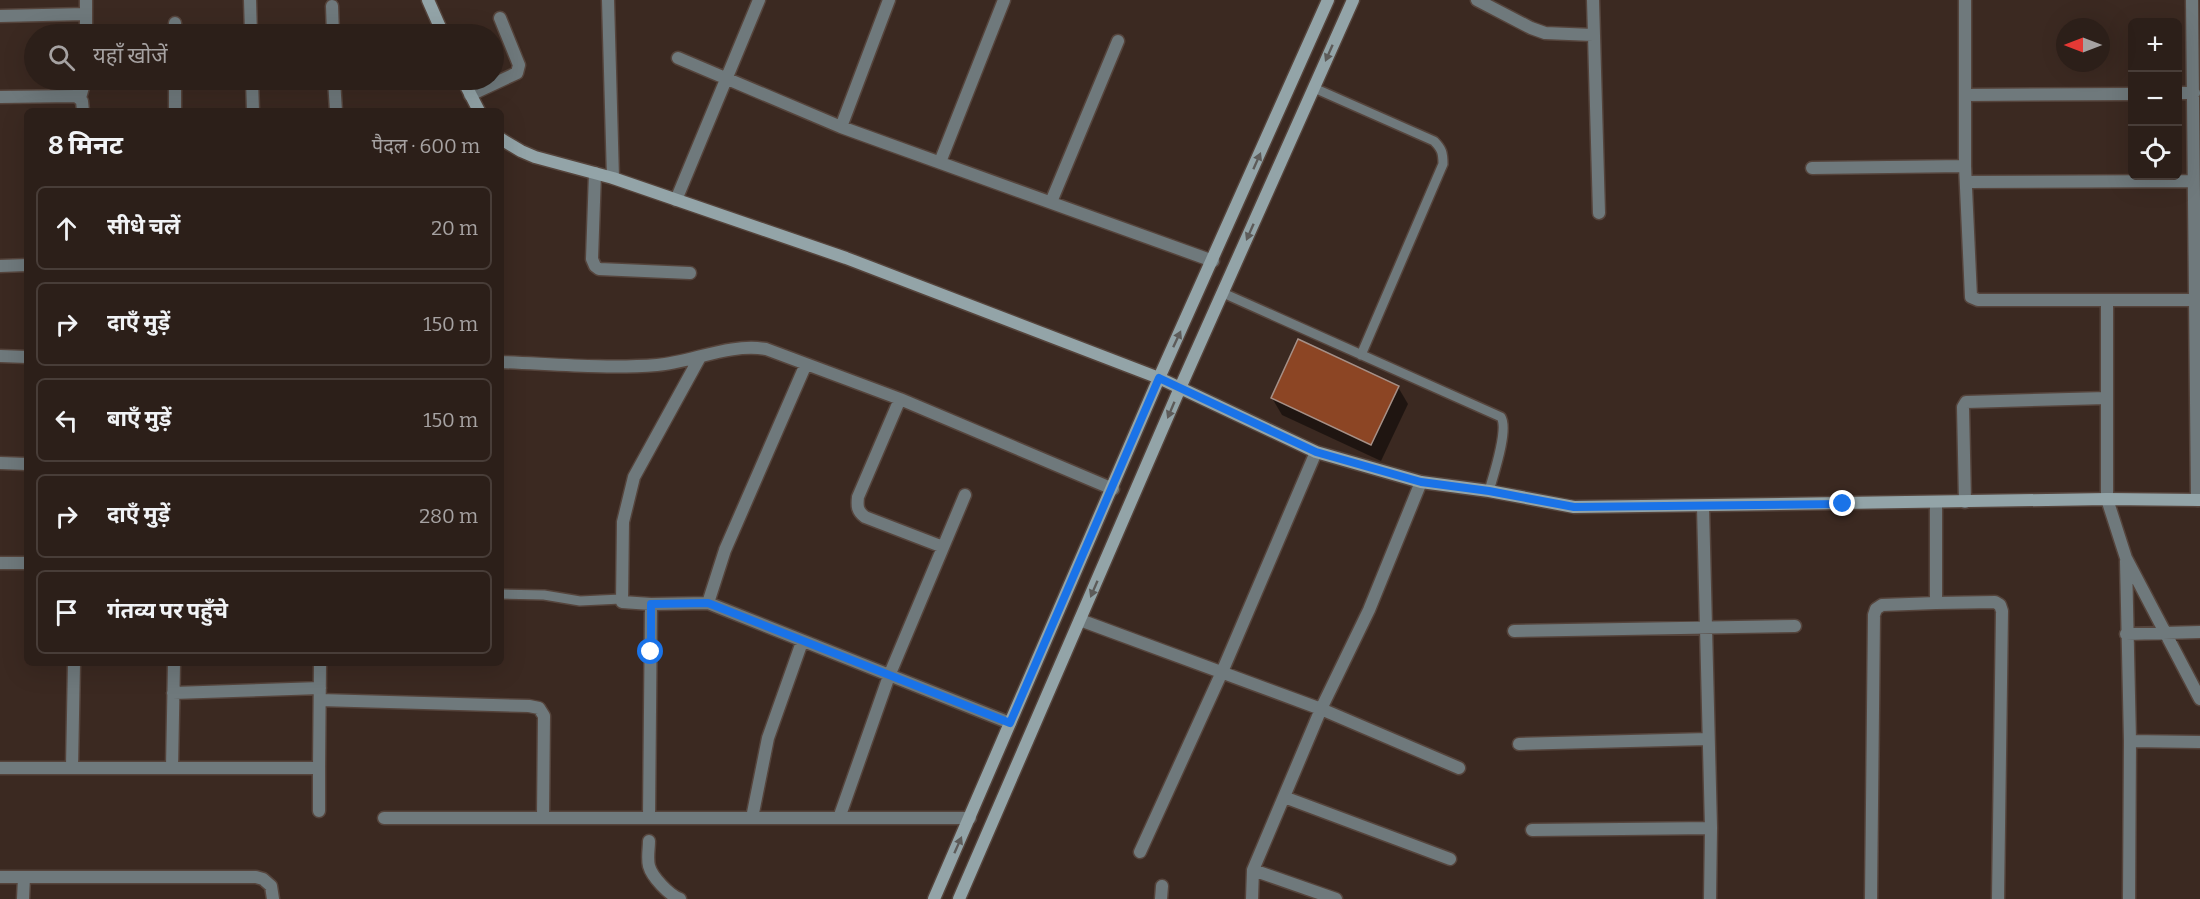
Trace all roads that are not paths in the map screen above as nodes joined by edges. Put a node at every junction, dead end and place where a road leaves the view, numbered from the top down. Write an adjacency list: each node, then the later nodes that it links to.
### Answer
1 (86, 0): 15 (street)
2 (250, 0): 19 (street)
3 (428, 0): 21 (main road)
4 (608, 0): 54 (street)
5 (759, 0): 28 (street)
6 (889, 0): 48 (street)
7 (1004, 0): 50 (street)
8 (1328, 0): 61 (main road, one-way to 8)
9 (1353, 0): 29 (main road, one-way to 29)
10 (1477, 0): 24 (street)
11 (1593, 0): 24 (street)
12 (1965, 0): 40 (street)
13 (2192, 0): 37 (street)
14 (332, 6): 20 (street)
15 (85, 14): 16 (street); 18 (street)
16 (0, 16)
17 (500, 18): 22 (street)
18 (86, 24)
19 (251, 24)
20 (333, 24)
21 (439, 24)
22 (502, 24)
23 (504, 29): 27 (street)
24 (1593, 35): 59 (street)
25 (1118, 41): 58 (street)
26 (678, 58): 28 (street)
27 (504, 80)
28 (727, 80): 48 (street); 57 (street)
29 (1314, 88): 65 (main road, one-way to 65); 68 (lane)
30 (82, 90): 42 (street)
31 (175, 90): 44 (street)
32 (252, 90): 45 (street)
33 (335, 90): 46 (street)
34 (468, 90): 39 (main road)
35 (482, 90): 39 (street)
36 (2182, 93): 37 (street)
37 (2194, 93): 55 (street)
38 (2128, 94): 40 (street)
39 (470, 95): 47 (main road)
40 (1965, 95): 51 (street)
41 (0, 96): 42 (street)
42 (80, 98): 43 (street)
43 (83, 108)
44 (175, 108)
45 (253, 108)
46 (336, 108)
47 (477, 108)
48 (841, 127): 50 (street)
49 (504, 141): 53 (main road)
50 (940, 162): 58 (street)
51 (1965, 166): 52 (street); 56 (street)
52 (1812, 168)
53 (596, 173): 54 (main road); 64 (street)
54 (613, 178): 57 (main road)
55 (2193, 181): 56 (street); 60 (street)
56 (1966, 182): 66 (street)
57 (676, 200): 74 (main road)
58 (1051, 202): 61 (street)
59 (1599, 213)
60 (2197, 237): 67 (street)
61 (1213, 261): 74 (main road, one-way to 61)
62 (24, 265): 63 (street)
63 (0, 266)
64 (690, 273)
65 (1223, 293): 68 (lane); 75 (main road)
66 (2107, 300): 67 (street); 76 (street)
67 (2194, 300): 78 (street)
68 (1361, 355): 84 (lane)
69 (0, 356): 70 (street)
70 (24, 357)
71 (700, 357): 72 (street); 73 (street); 96 (street)
72 (504, 363)
73 (806, 364): 77 (street); 97 (street)
74 (1159, 378): 75 (main road); 83 (main road)
75 (1180, 388): 79 (main road); 100 (main road, one-way to 100)
76 (2106, 398): 86 (street); 88 (street)
77 (900, 399): 83 (street); 91 (street)
78 (2199, 406): 87 (street)
79 (1316, 452): 82 (main road); 111 (street)
80 (0, 464): 81 (street)
81 (24, 464)
82 (1421, 482): 84 (main road); 116 (street)
83 (1113, 489): 117 (main road)
84 (1489, 491): 90 (main road)
85 (965, 495): 91 (street)
86 (2107, 499): 87 (main road); 88 (main road); 92 (street)
87 (2198, 500)
88 (1965, 502): 89 (main road)
89 (1936, 503): 90 (main road); 98 (street)
90 (1703, 507): 102 (street)
91 (943, 547): 112 (street)
92 (2126, 558): 104 (street); 106 (street)
93 (0, 563): 94 (street)
94 (24, 563)
95 (504, 594): 96 (lane)
96 (621, 599): 99 (street)
97 (708, 603): 99 (street); 107 (street)
98 (1936, 603): 151 (street); 152 (street)
99 (651, 604): 130 (street)
100 (1080, 620): 111 (street); 147 (main road)
101 (1795, 627): 102 (street)
102 (1707, 629): 103 (street); 118 (street)
103 (1514, 631)
104 (2163, 632): 105 (street); 106 (street); 115 (street)
105 (2200, 632)
106 (2126, 634): 119 (street)
107 (802, 642): 112 (street); 132 (street)
108 (74, 666): 122 (street)
109 (174, 666): 113 (street)
110 (320, 666): 114 (street)
111 (1222, 672): 116 (street); 138 (street)
112 (889, 676): 117 (street); 133 (street)
113 (173, 693): 114 (street); 124 (street)
114 (320, 694): 125 (street); 129 (street)
115 (2200, 699)
116 (1322, 709): 126 (street); 127 (street)
117 (1010, 723): 134 (main road)
118 (1708, 740): 121 (street); 135 (street)
119 (2130, 741): 120 (street); 153 (street)
120 (2200, 742)
121 (1519, 744)
122 (72, 767): 123 (street); 124 (street)
123 (0, 768)
124 (172, 768): 125 (street)
125 (319, 768): 128 (street)
126 (1459, 768)
127 (1284, 797): 139 (street); 140 (street)
128 (319, 811)
129 (543, 817): 130 (street); 131 (street)
130 (649, 817): 132 (street)
131 (384, 818)
132 (753, 818): 133 (street)
133 (839, 818): 134 (street)
134 (970, 818): 146 (main road, one-way to 134)
135 (1711, 828): 136 (street); 150 (street)
136 (1532, 830)
137 (649, 841): 143 (street)
138 (1140, 852)
139 (1450, 859)
140 (1253, 870): 148 (street); 149 (street)
141 (0, 877): 142 (street)
142 (24, 877): 144 (street); 145 (street)
143 (676, 898)
144 (23, 899)
145 (273, 899)
146 (934, 899)
147 (959, 899)
148 (1252, 899)
149 (1336, 899)
150 (1710, 899)
151 (1871, 899)
152 (1998, 899)
153 (2129, 899)

